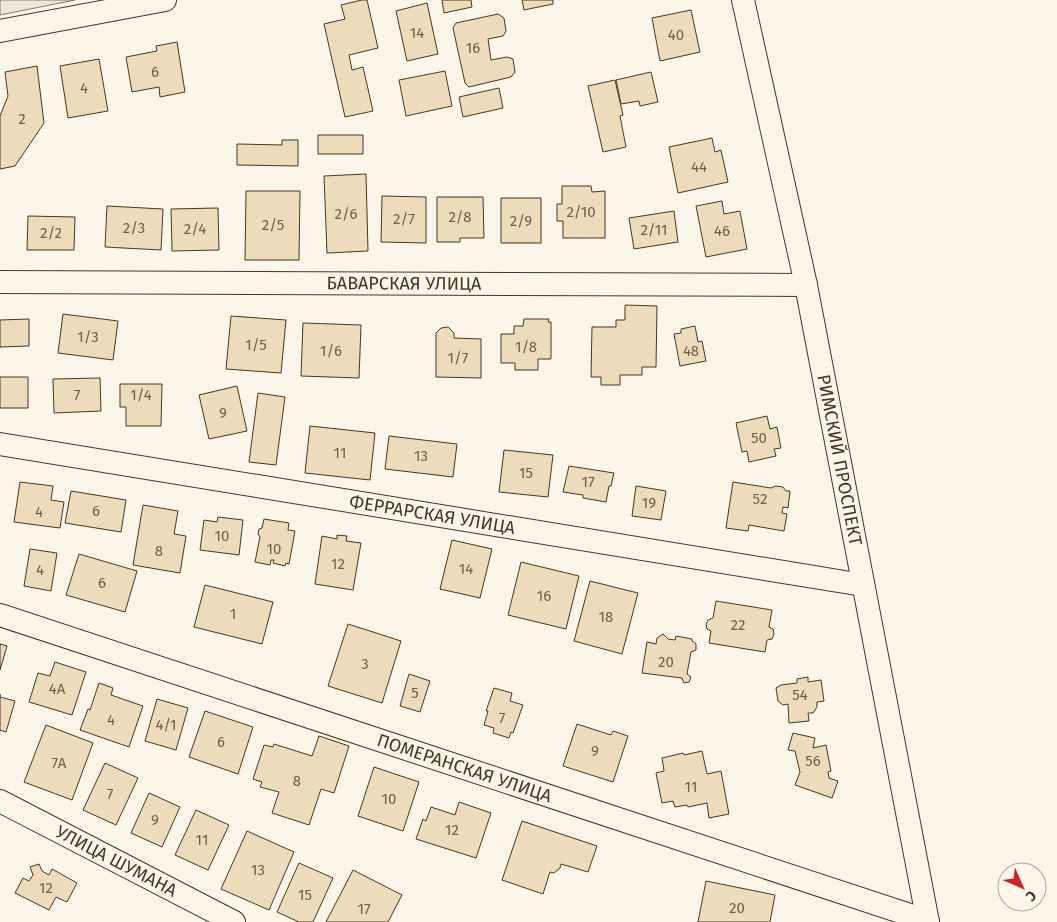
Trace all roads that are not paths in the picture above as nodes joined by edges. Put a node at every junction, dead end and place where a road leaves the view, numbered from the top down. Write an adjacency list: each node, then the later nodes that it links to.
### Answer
1 (165, 0): 3 (street)
2 (744, 0): 5 (street, РИМСКИЙ ПРОСПЕКТ)
3 (0, 31)
4 (0, 282): 5 (street, БАВАРСКАЯ УЛИЦА)
5 (806, 285): 7 (street, РИМСКИЙ ПРОСПЕКТ)
6 (0, 444): 7 (street, ФЕРРАРСКАЯ УЛИЦА)
7 (862, 585): 11 (street, РИМСКИЙ ПРОСПЕКТ)
8 (0, 615): 11 (street, ПОМЕРАНСКАЯ УЛИЦА)
9 (0, 801): 10 (street, УЛИЦА ШУМАНА)
10 (234, 922)
11 (928, 922)

